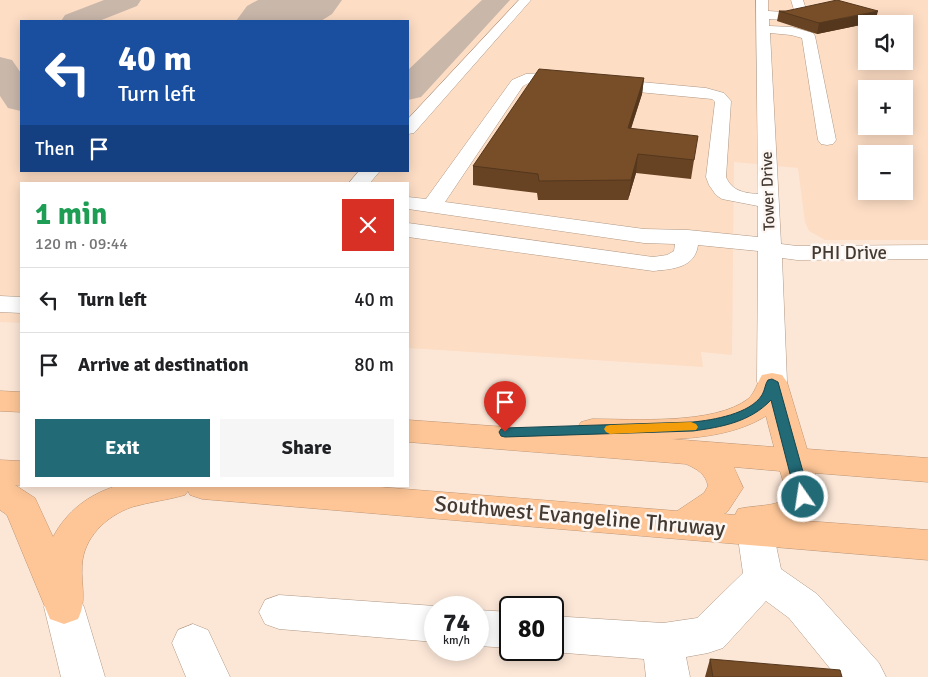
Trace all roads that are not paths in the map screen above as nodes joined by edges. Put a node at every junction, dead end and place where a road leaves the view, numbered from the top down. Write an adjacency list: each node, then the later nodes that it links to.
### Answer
1 (525, 0): 5 (street)
2 (797, 1): 3 (street); 4 (street)
3 (813, 6)
4 (762, 15): 6 (street); 9 (street, Tower Drive)
5 (409, 129)
6 (827, 140)
7 (369, 172): 8 (street)
8 (360, 182)
9 (768, 201): 11 (street); 14 (street, Tower Drive)
10 (409, 202): 11 (street, PHI Drive)
11 (432, 205): 13 (street, PHI Drive)
12 (409, 230): 13 (street)
13 (688, 237): 14 (street, PHI Drive)
14 (770, 248): 15 (street, PHI Drive); 18 (street, Tower Drive)
15 (928, 252)
16 (0, 304): 17 (street)
17 (20, 305)
18 (772, 382): 22 (highway); 24 (highway)
19 (0, 401): 20 (highway)
20 (20, 402)
21 (409, 431): 22 (highway)
22 (449, 434): 23 (highway)
23 (685, 452): 24 (highway); 31 (highway)
24 (795, 461): 25 (highway); 31 (highway)
25 (928, 470)
26 (0, 472): 27 (highway)
27 (20, 473)
28 (169, 487): 36 (highway)
29 (215, 487): 32 (highway, Southwest Evangeline Thruway)
30 (0, 492): 36 (highway)
31 (690, 520): 32 (highway)
32 (648, 521): 33 (highway, Southwest Evangeline Thruway)
33 (755, 531): 34 (highway, Southwest Evangeline Thruway); 35 (street)
34 (928, 545)
35 (764, 578): 40 (street); 42 (street)
36 (64, 607): 41 (street)
37 (279, 612): 38 (street)
38 (424, 623)
39 (564, 637): 40 (street)
40 (665, 660)
41 (84, 677)
42 (864, 677)

